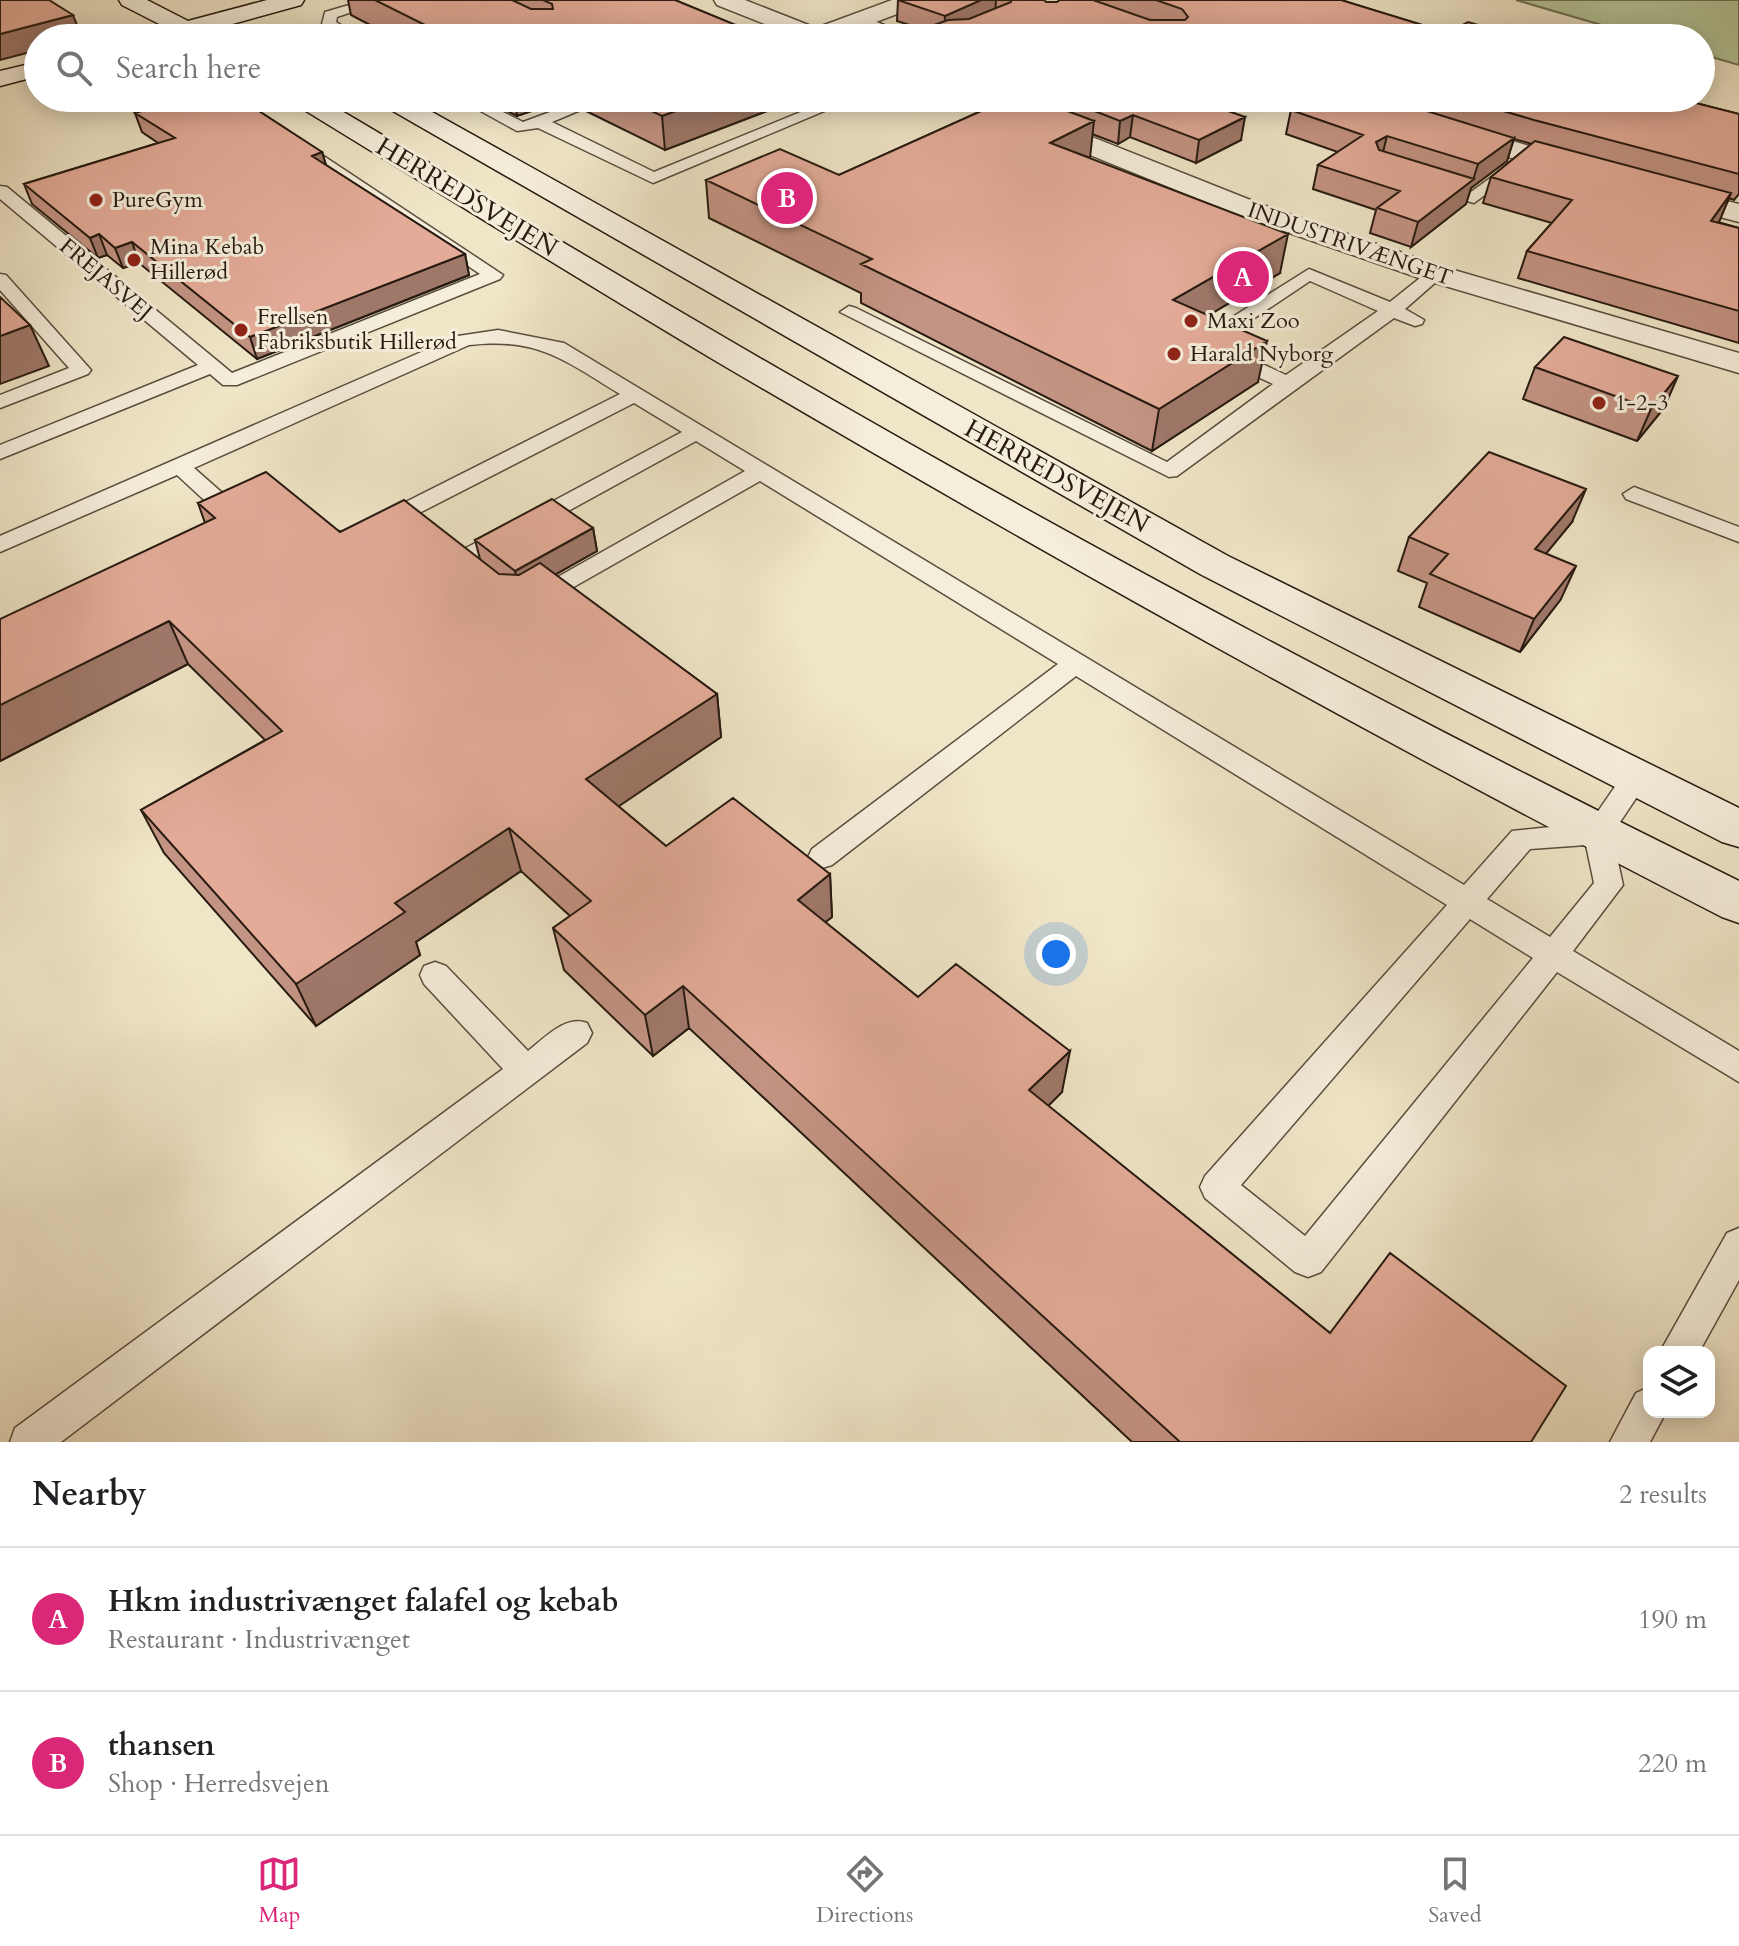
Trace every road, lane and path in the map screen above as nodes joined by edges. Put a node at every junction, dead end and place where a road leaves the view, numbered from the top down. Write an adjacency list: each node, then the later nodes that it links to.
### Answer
1 (130, 0): 9 (street)
2 (199, 0): 7 (street)
3 (293, 0): 7 (street)
4 (380, 0): 12 (lane)
5 (725, 0): 13 (street)
6 (913, 0): 8 (street)
7 (234, 16): 10 (street); 11 (street)
8 (860, 20): 14 (street); 15 (lane)
9 (176, 24)
10 (217, 24)
11 (250, 24)
12 (329, 24)
13 (786, 24)
14 (850, 24)
15 (871, 24)
16 (24, 73): 17 (street)
17 (0, 79)
18 (325, 112): 57 (street, HERREDSVEJEN)
19 (413, 112): 55 (street, HERREDSVEJEN)
20 (491, 112): 25 (lane)
21 (565, 112): 25 (lane)
22 (814, 112): 25 (lane)
23 (1001, 112): 35 (street, INDUSTRIVÆNGET)
24 (1387, 112): 27 (street)
25 (539, 122)
26 (279, 131): 41 (lane)
27 (1527, 155): 28 (street); 29 (lane)
28 (1599, 175)
29 (1420, 181)
30 (1641, 187): 32 (street)
31 (1, 191): 41 (lane, FREJASVEJ)
32 (1739, 213)
33 (1284, 263): 34 (lane)
34 (1309, 274): 37 (lane); 42 (lane)
35 (1436, 274): 37 (lane); 40 (street, INDUSTRIVÆNGET)
36 (0, 279): 44 (lane)
37 (1392, 310): 39 (lane); 42 (lane)
38 (849, 312): 42 (lane)
39 (1415, 320)
40 (1739, 363)
41 (212, 366): 46 (lane)
42 (1287, 383)
43 (635, 394): 45 (lane); 47 (lane); 51 (lane)
44 (0, 402)
45 (698, 432): 48 (lane); 48 (lane)
46 (0, 453)
47 (179, 466): 50 (lane); 53 (lane)
48 (761, 471): 54 (lane)
49 (1634, 494): 52 (lane)
50 (236, 517)
51 (364, 532)
52 (1739, 535)
53 (0, 545)
54 (1076, 663): 58 (lane); 59 (lane)
55 (1635, 779): 56 (street, HERREDSVEJEN); 57 (lane)
56 (1739, 829)
57 (1598, 833): 59 (lane); 60 (street, HERREDSVEJEN); 61 (lane)
58 (822, 857)
59 (1467, 902): 61 (lane); 61 (lane)
60 (1739, 903)
61 (1553, 955): 64 (lane)
62 (435, 975): 65 (lane)
63 (576, 1033): 65 (lane)
64 (1739, 1068)
65 (526, 1071): 69 (lane)
66 (1739, 1245): 67 (lane)
67 (1682, 1346)
68 (1643, 1417): 70 (lane)
69 (29, 1442)
70 (1629, 1442)

